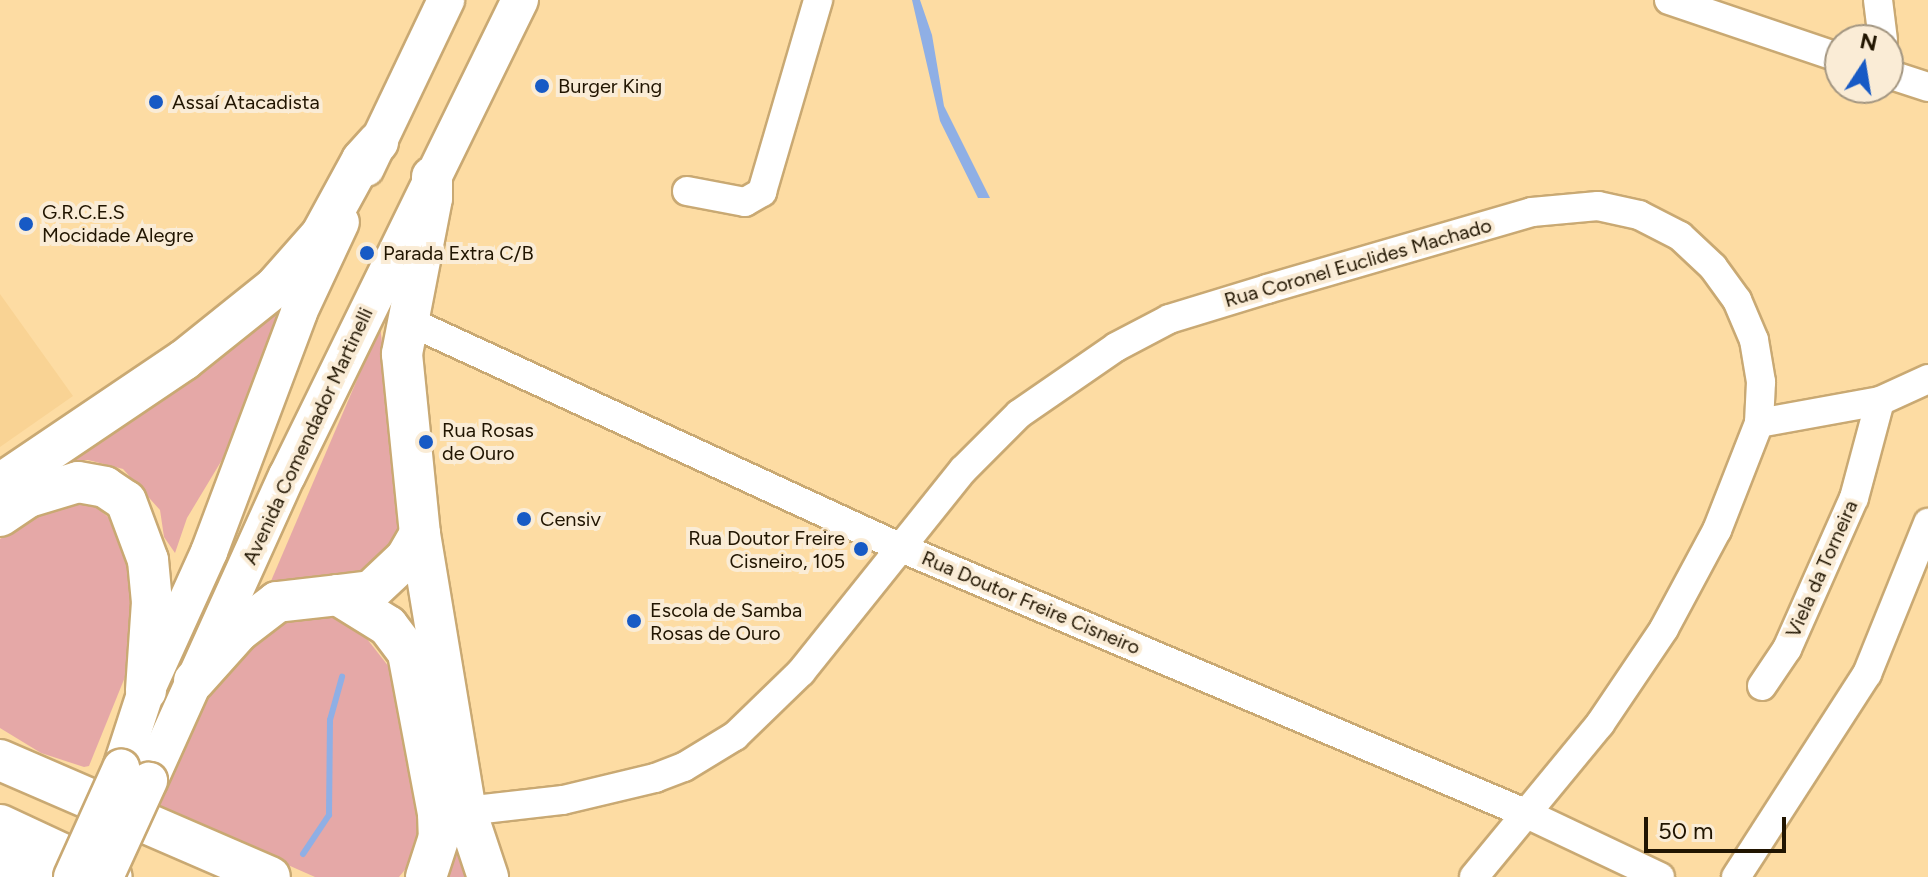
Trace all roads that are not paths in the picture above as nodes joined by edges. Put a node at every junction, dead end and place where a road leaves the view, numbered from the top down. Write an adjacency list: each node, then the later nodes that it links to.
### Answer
1 (446, 0): 10 (main road, Avenida Comendador Martinelli)
2 (520, 0): 11 (main road, Avenida Comendador Martinelli)
3 (818, 0): 12 (street)
4 (1669, 0): 7 (street)
5 (1878, 0): 6 (street)
6 (1881, 24)
7 (1824, 53)
8 (1904, 79): 9 (street)
9 (1928, 87)
10 (378, 142): 17 (highway); 25 (main road, Avenida Comendador Martinelli)
11 (432, 177): 13 (highway); 23 (main road, Avenida Comendador Martinelli)
12 (687, 191)
13 (406, 320): 20 (highway); 21 (street, Rua Doutor Freire Cisneiro)
14 (1928, 379): 15 (street)
15 (1880, 401): 16 (street); 24 (street, Viela da Torneira)
16 (1759, 423): 21 (street, Rua Coronel Euclides Machado); 31 (street, Rua Coronel Euclides Machado)
17 (0, 484)
18 (0, 516): 25 (highway)
19 (1928, 523): 43 (street)
20 (420, 534): 22 (highway); 30 (highway)
21 (899, 547): 30 (street, Rua Coronel Euclides Machado); 31 (street, Rua Doutor Freire Cisneiro)
22 (338, 595): 23 (highway); 39 (highway)
23 (194, 681): 28 (main road, Avenida Comendador Martinelli)
24 (1762, 686)
25 (146, 691): 28 (main road, Avenida Comendador Martinelli)
26 (0, 754): 29 (highway)
27 (0, 760): 29 (highway)
28 (135, 774): 35 (main road, Avenida Comendador Martinelli, bridge); 36 (main road, Avenida Comendador Martinelli, bridge)
29 (61, 789): 38 (highway)
30 (466, 811): 40 (highway)
31 (1527, 814): 41 (street, Rua Coronel Euclides Machado); 42 (street, Rua Doutor Freire Cisneiro)
32 (0, 825): 37 (highway)
33 (0, 857): 34 (highway)
34 (43, 877)
35 (72, 877)
36 (105, 877)
37 (112, 877)
38 (270, 877)
39 (426, 877)
40 (488, 877)
41 (1474, 877)
42 (1660, 877)
43 (1736, 877)

